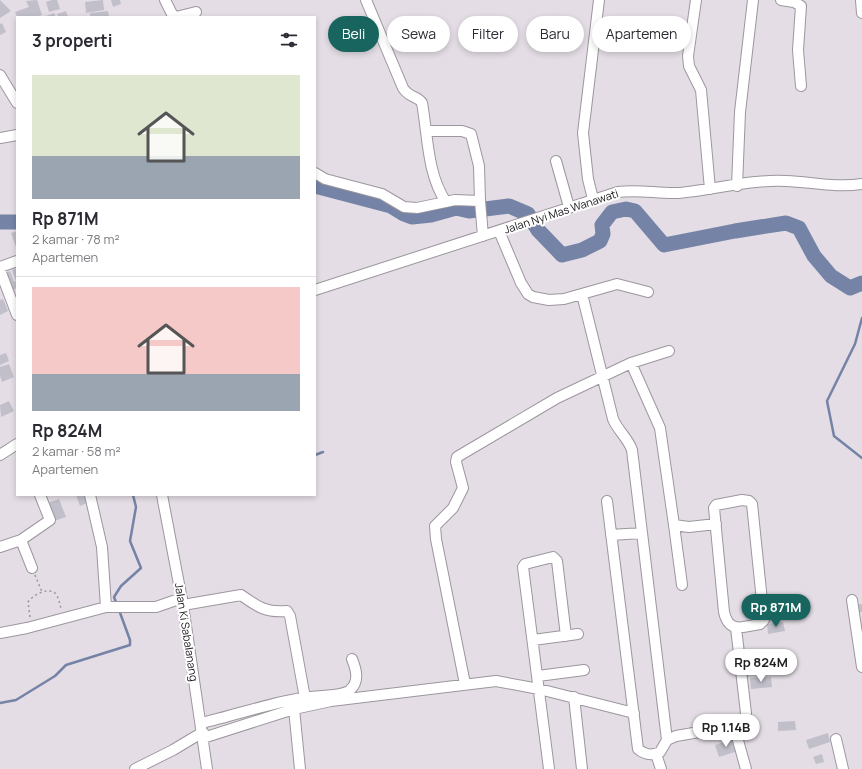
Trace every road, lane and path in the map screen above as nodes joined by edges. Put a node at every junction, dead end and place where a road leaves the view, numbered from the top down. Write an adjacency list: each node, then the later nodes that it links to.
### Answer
1 (165, 0): 10 (street)
2 (366, 0): 15 (street)
3 (599, 0): 23 (street)
4 (696, 0): 22 (street)
5 (753, 0): 21 (street)
6 (781, 0): 13 (street)
7 (861, 0): 9 (street)
8 (196, 12): 11 (street)
9 (862, 13)
10 (175, 16)
11 (180, 16)
12 (0, 75): 14 (street)
13 (801, 86)
14 (16, 101)
15 (427, 131): 24 (street); 25 (street)
16 (16, 136): 17 (street)
17 (0, 138)
18 (556, 161): 26 (street)
19 (316, 174): 24 (street)
20 (862, 184): 21 (street, Jalan Nyi Mas Wanawati)
21 (737, 186): 22 (street, Jalan Nyi Mas Wanawati)
22 (710, 189): 23 (street, Jalan Nyi Mas Wanawati)
23 (593, 199): 26 (street, Jalan Nyi Mas Wanawati)
24 (446, 202): 25 (street)
25 (480, 203): 28 (street)
26 (568, 208): 27 (street, Jalan Nyi Mas Wanawati)
27 (499, 231): 28 (street, Jalan Nyi Mas Wanawati); 33 (street)
28 (483, 236): 31 (street, Jalan Nyi Mas Wanawati)
29 (16, 261): 30 (street)
30 (0, 269): 34 (street)
31 (316, 290)
32 (648, 292): 33 (street)
33 (573, 297): 37 (street)
34 (16, 312)
35 (670, 351): 36 (street)
36 (631, 363): 37 (street); 45 (street)
37 (602, 378): 46 (street); 69 (street)
38 (16, 445): 39 (street)
39 (0, 455)
40 (40, 496): 48 (street)
41 (90, 496): 55 (street)
42 (162, 496): 54 (street, Jalan Ki Sabalanang)
43 (607, 501): 47 (street)
44 (716, 524): 45 (street); 59 (street); 59 (street)
45 (674, 526): 51 (street)
46 (642, 533): 47 (street); 78 (street)
47 (611, 535): 74 (street)
48 (20, 540): 49 (street); 50 (street)
49 (0, 547)
50 (32, 568): 52 (path)
51 (682, 585)
52 (42, 592): 57 (path); 58 (path)
53 (852, 600): 56 (street)
54 (183, 601): 55 (street); 72 (street); 76 (street, Jalan Ki Sabalanang)
55 (115, 607): 57 (street)
56 (858, 614): 64 (street)
57 (64, 618): 58 (street)
58 (32, 627): 60 (street)
59 (736, 628): 75 (street)
60 (0, 633)
61 (578, 634): 62 (street)
62 (566, 636): 63 (street); 63 (street)
63 (533, 640): 68 (street)
64 (860, 642): 66 (street)
65 (352, 659): 72 (street)
66 (862, 667)
67 (584, 670): 68 (street)
68 (538, 676): 70 (street)
69 (465, 684): 70 (street); 73 (street)
70 (540, 689): 71 (street); 83 (street)
71 (574, 697): 74 (street); 84 (street)
72 (305, 698): 76 (street)
73 (294, 709): 76 (street); 82 (street)
74 (634, 713): 79 (street)
75 (734, 726): 78 (street); 86 (street)
76 (202, 731): 80 (street); 81 (street, Jalan Ki Sabalanang)
77 (836, 739): 87 (street)
78 (667, 740): 79 (street)
79 (656, 754): 85 (street)
80 (134, 769)
81 (207, 769)
82 (300, 769)
83 (549, 769)
84 (582, 769)
85 (661, 769)
86 (746, 769)
87 (843, 769)

